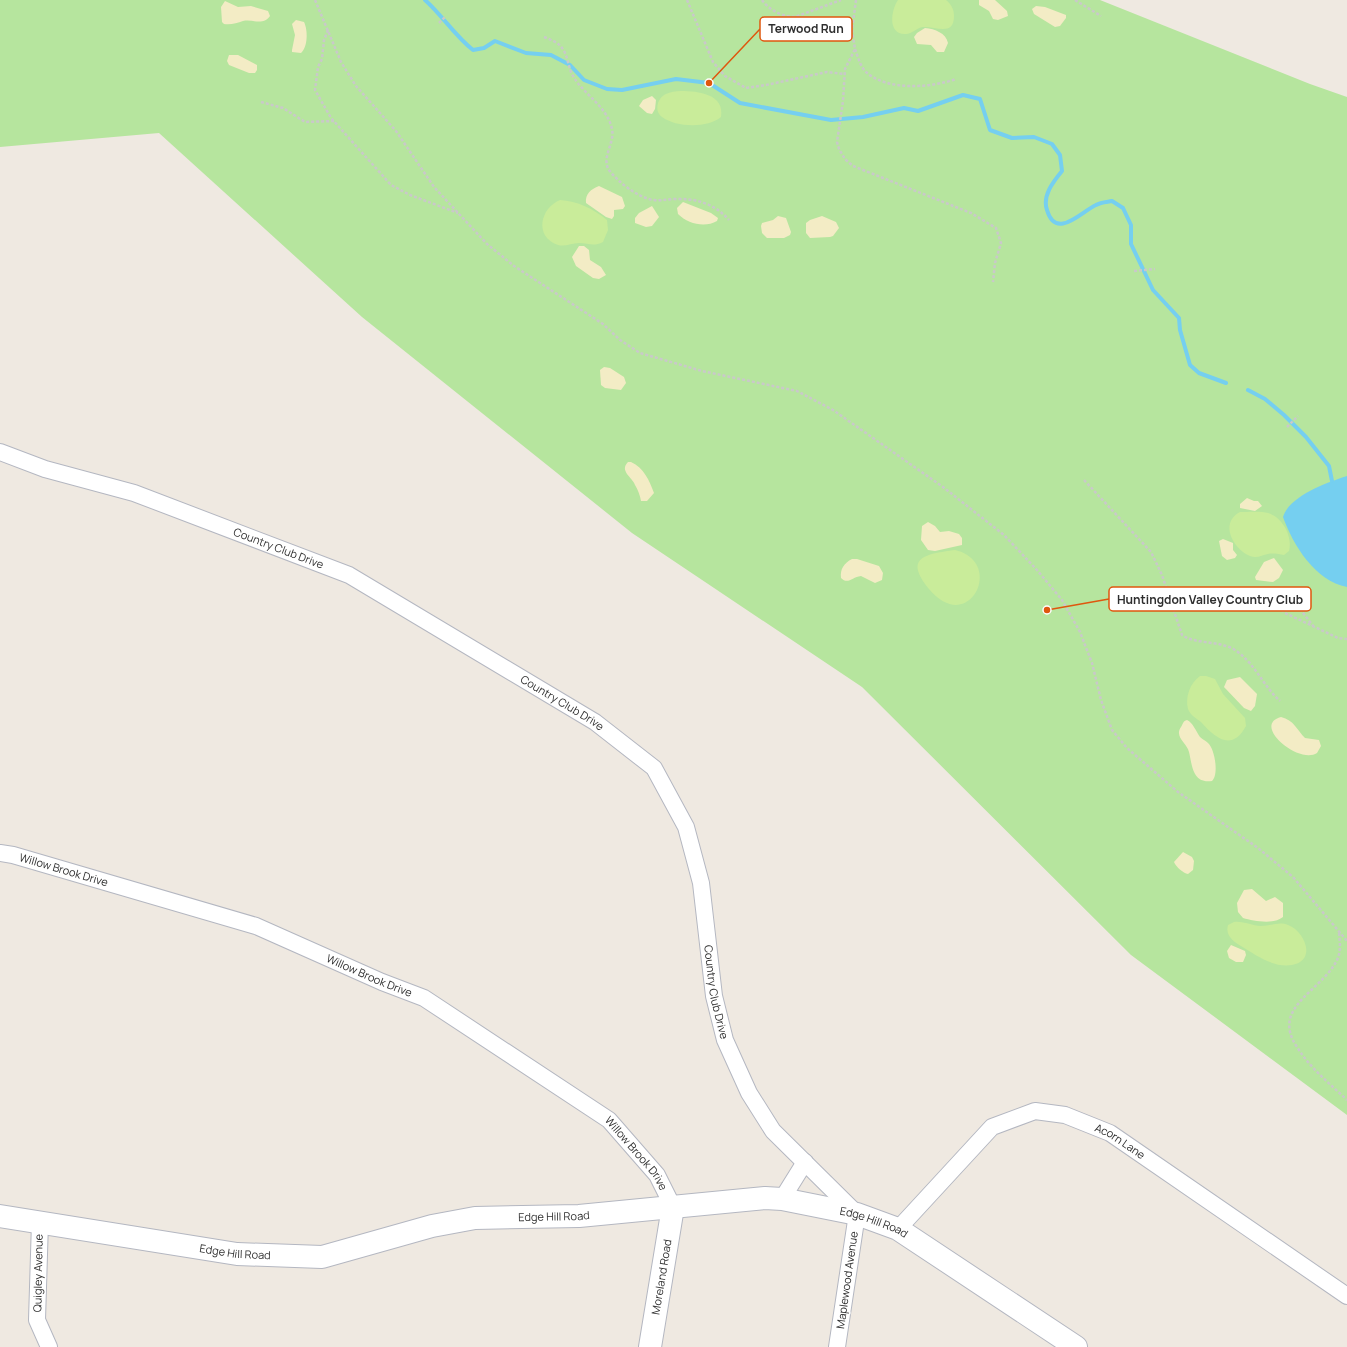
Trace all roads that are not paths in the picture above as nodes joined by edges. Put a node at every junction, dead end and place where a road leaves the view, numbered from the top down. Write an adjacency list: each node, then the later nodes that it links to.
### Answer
1 (0, 452): 3 (street, Country Club Drive)
2 (0, 853): 5 (street, Willow Brook Drive)
3 (805, 1162): 4 (street); 6 (street, Country Club Drive)
4 (782, 1199): 5 (street, Edge Hill Road); 6 (street, Edge Hill Road)
5 (673, 1207): 8 (street, Edge Hill Road); 12 (street, Moreland Road)
6 (857, 1214): 9 (street, Edge Hill Road); 13 (street, Maplewood Avenue)
7 (0, 1216): 8 (street, Edge Hill Road)
8 (40, 1222): 11 (street, Quigley Avenue)
9 (898, 1229): 10 (street, Acorn Lane); 14 (street, Edge Hill Road)
10 (1347, 1296)
11 (49, 1347)
12 (650, 1347)
13 (837, 1347)
14 (1076, 1347)

